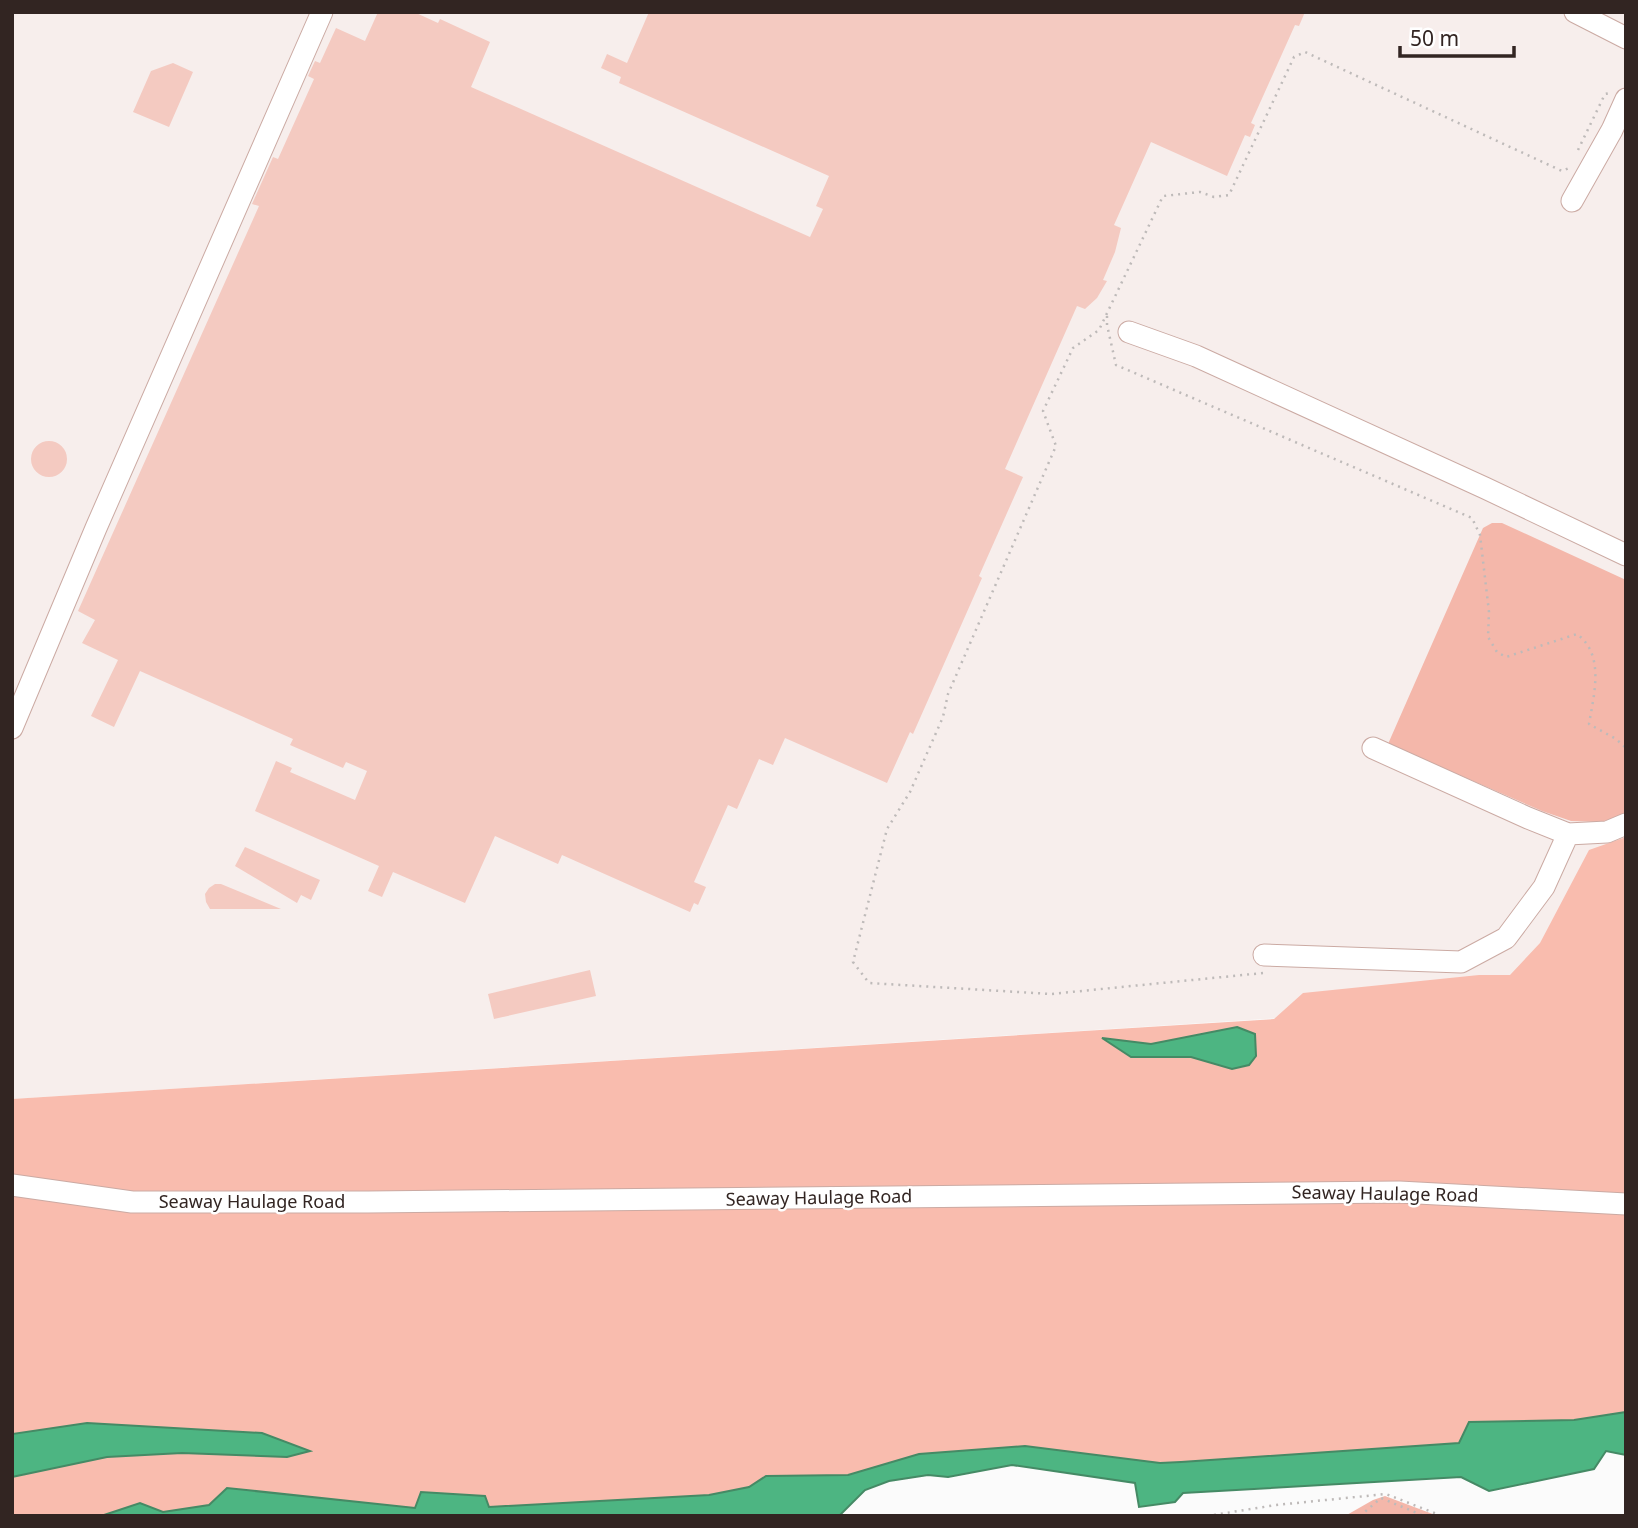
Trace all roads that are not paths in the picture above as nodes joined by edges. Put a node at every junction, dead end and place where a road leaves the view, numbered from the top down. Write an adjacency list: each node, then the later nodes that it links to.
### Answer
1 (322, 12): 8 (street)
2 (1575, 12): 3 (street)
3 (1626, 37)
4 (1620, 96): 5 (street)
5 (1572, 201)
6 (1129, 332): 7 (street)
7 (1626, 555)
8 (12, 729)
9 (1373, 747): 11 (street)
10 (1626, 824): 11 (street)
11 (1568, 834): 12 (street)
12 (1267, 962)
13 (12, 1185): 14 (street, Seaway Haulage Road)
14 (1626, 1204)

